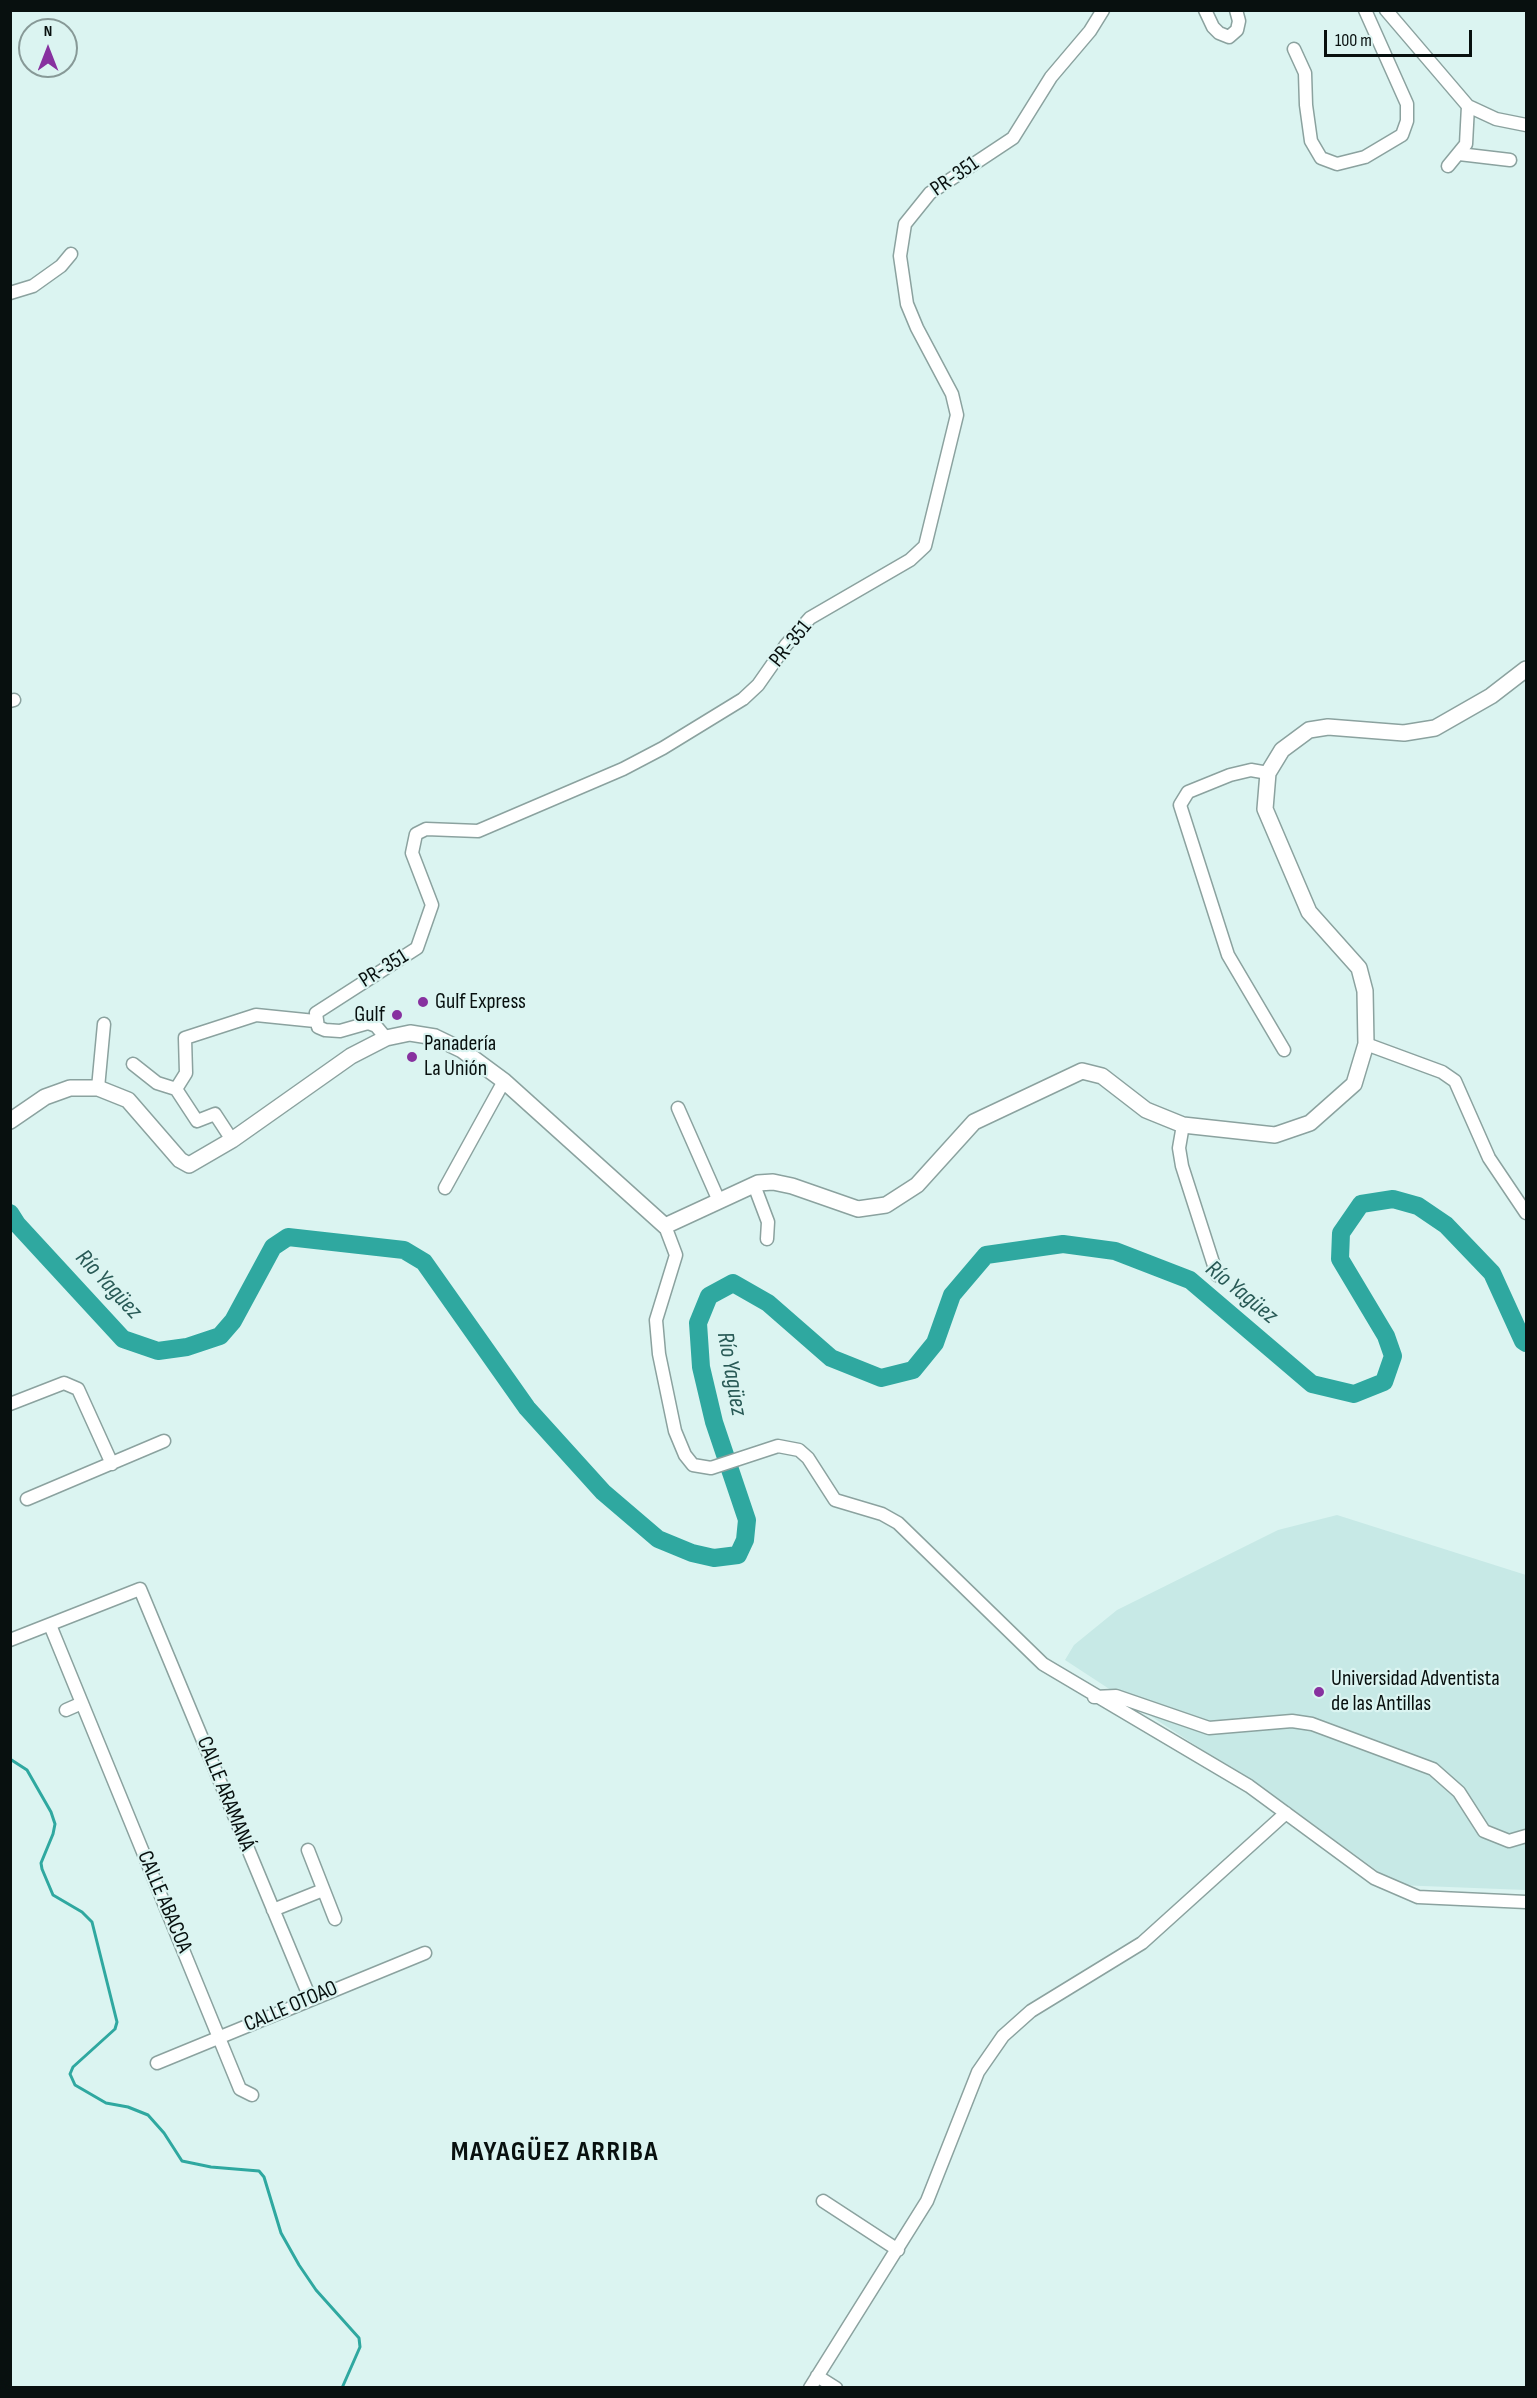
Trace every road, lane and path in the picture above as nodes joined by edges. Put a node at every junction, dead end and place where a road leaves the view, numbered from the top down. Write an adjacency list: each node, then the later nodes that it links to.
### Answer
1 (1103, 10): 16 (street, PR-351 / PR-351)
2 (1205, 10): 3 (street)
3 (1236, 10)
4 (1365, 10): 6 (street)
5 (1386, 10): 7 (street)
6 (1294, 49)
7 (1468, 106): 8 (street); 9 (street)
8 (1527, 125)
9 (1459, 154): 10 (street); 11 (street)
10 (1510, 160)
11 (1448, 166)
12 (71, 255): 13 (street)
13 (10, 293)
14 (1527, 669): 15 (main road)
15 (1268, 773): 19 (main road); 20 (street)
16 (315, 1021): 18 (street, PR-351 / PR-351); 24 (street)
17 (104, 1024): 23 (street)
18 (386, 1038): 22 (main road); 28 (main road)
19 (1366, 1044): 27 (main road); 32 (street)
20 (1284, 1050)
21 (133, 1064): 24 (street)
22 (504, 1081): 30 (street); 33 (main road)
23 (98, 1088): 26 (main road); 28 (main road)
24 (176, 1089): 28 (street)
25 (678, 1108): 31 (street)
26 (10, 1121)
27 (1183, 1125): 29 (main road); 35 (street)
28 (232, 1140)
29 (754, 1185): 31 (main road); 34 (street)
30 (445, 1188)
31 (719, 1201): 33 (main road)
32 (1527, 1213)
33 (665, 1226): 42 (street)
34 (767, 1239)
35 (1217, 1275)
36 (10, 1404): 38 (street)
37 (164, 1441): 38 (street)
38 (112, 1464): 39 (street)
39 (27, 1499)
40 (50, 1625): 41 (street); 43 (street, CALLE ABACOA); 50 (street, CALLE ARAMANÁ)
41 (10, 1640)
42 (1094, 1697): 45 (street); 46 (street)
43 (82, 1703): 44 (street); 54 (street, CALLE ABACOA)
44 (66, 1710)
45 (1287, 1813): 49 (street); 58 (street)
46 (1527, 1836)
47 (308, 1850): 48 (street)
48 (323, 1890): 50 (street); 51 (street)
49 (1527, 1902)
50 (273, 1910): 53 (street, CALLE ARAMANÁ)
51 (335, 1919)
52 (425, 1953): 53 (street, CALLE OTOAO)
53 (310, 1998): 54 (street, CALLE OTOAO)
54 (221, 2037): 55 (street, CALLE OTOAO); 56 (street, CALLE ABACOA)
55 (157, 2063)
56 (252, 2095)
57 (823, 2201): 58 (street)
58 (898, 2250): 59 (street)
59 (817, 2376): 60 (street); 61 (street)
60 (810, 2388)
61 (836, 2388)

